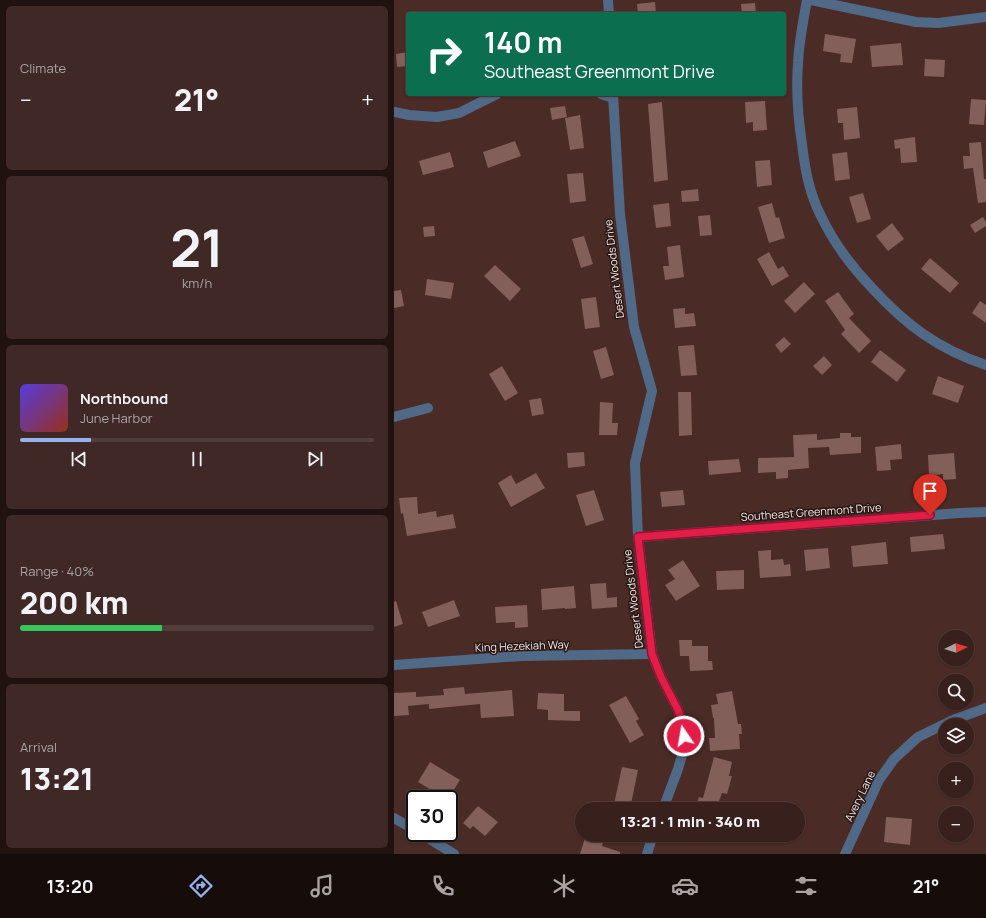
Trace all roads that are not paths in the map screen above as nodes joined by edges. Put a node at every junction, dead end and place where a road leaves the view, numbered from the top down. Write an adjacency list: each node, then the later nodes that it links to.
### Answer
1 (608, 0): 4 (street)
2 (807, 0): 9 (street)
3 (811, 0): 5 (street)
4 (608, 12)
5 (986, 17)
6 (493, 96): 8 (street)
7 (613, 96): 13 (street, Desert Woods Drive)
8 (394, 112)
9 (986, 366)
10 (428, 408): 11 (street)
11 (394, 417)
12 (986, 512): 13 (street, Southeast Greenmont Drive)
13 (638, 537): 14 (street, Desert Woods Drive)
14 (652, 654): 15 (street, King Hezekiah Way); 17 (street, Desert Woods Drive)
15 (394, 664)
16 (986, 708): 24 (street, Avery Lane)
17 (666, 802)
18 (394, 818): 19 (street)
19 (406, 825)
20 (435, 842): 22 (street)
21 (650, 842): 23 (street)
22 (454, 854)
23 (646, 854)
24 (845, 854)

